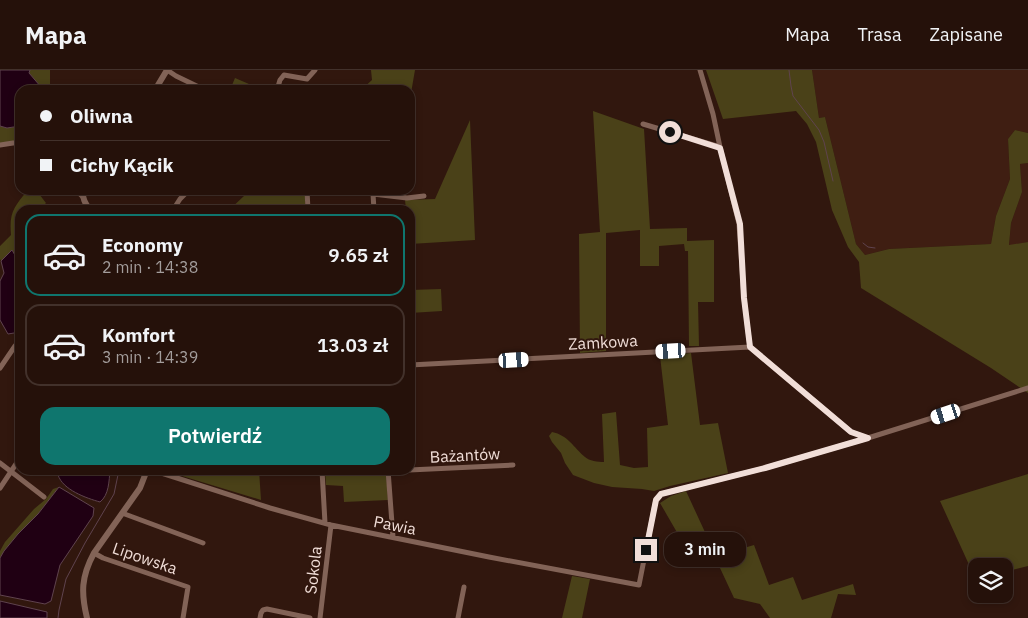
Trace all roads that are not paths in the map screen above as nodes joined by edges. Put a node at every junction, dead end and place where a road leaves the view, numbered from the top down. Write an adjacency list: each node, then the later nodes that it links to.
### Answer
1 (315, 70): 6 (street)
2 (700, 70): 10 (street)
3 (166, 71): 4 (street); 5 (street)
4 (158, 85)
5 (195, 85)
6 (278, 85)
7 (643, 124): 10 (street)
8 (15, 143): 9 (street)
9 (0, 145)
10 (720, 148): 16 (street)
11 (184, 195): 14 (street)
12 (390, 195): 13 (street)
13 (424, 196)
14 (176, 205)
15 (15, 346): 18 (street)
16 (750, 347): 17 (street, Zamkowa); 20 (street)
17 (415, 365)
18 (0, 368)
19 (1028, 388): 20 (street)
20 (868, 438): 35 (street, Pawia)
21 (0, 463): 25 (street)
22 (512, 465): 24 (street, Bażantów)
23 (15, 466): 25 (street)
24 (415, 470)
25 (11, 472): 30 (street); 31 (street)
26 (145, 475): 32 (street, Lipowska)
27 (168, 475): 33 (street, Pawia)
28 (322, 475): 33 (street)
29 (388, 475): 35 (street)
30 (0, 488)
31 (44, 497)
32 (122, 513): 36 (street, Lipowska); 37 (street, Lipowska)
33 (325, 523): 34 (street, Pawia)
34 (332, 525): 35 (street, Pawia); 43 (street, Sokola)
35 (393, 538)
36 (203, 543)
37 (94, 554): 39 (street, Lipowska); 40 (street, Lipowska)
38 (464, 587): 44 (street)
39 (87, 618)
40 (183, 618)
41 (260, 618): 42 (street)
42 (310, 618)
43 (320, 618)
44 (458, 618)

